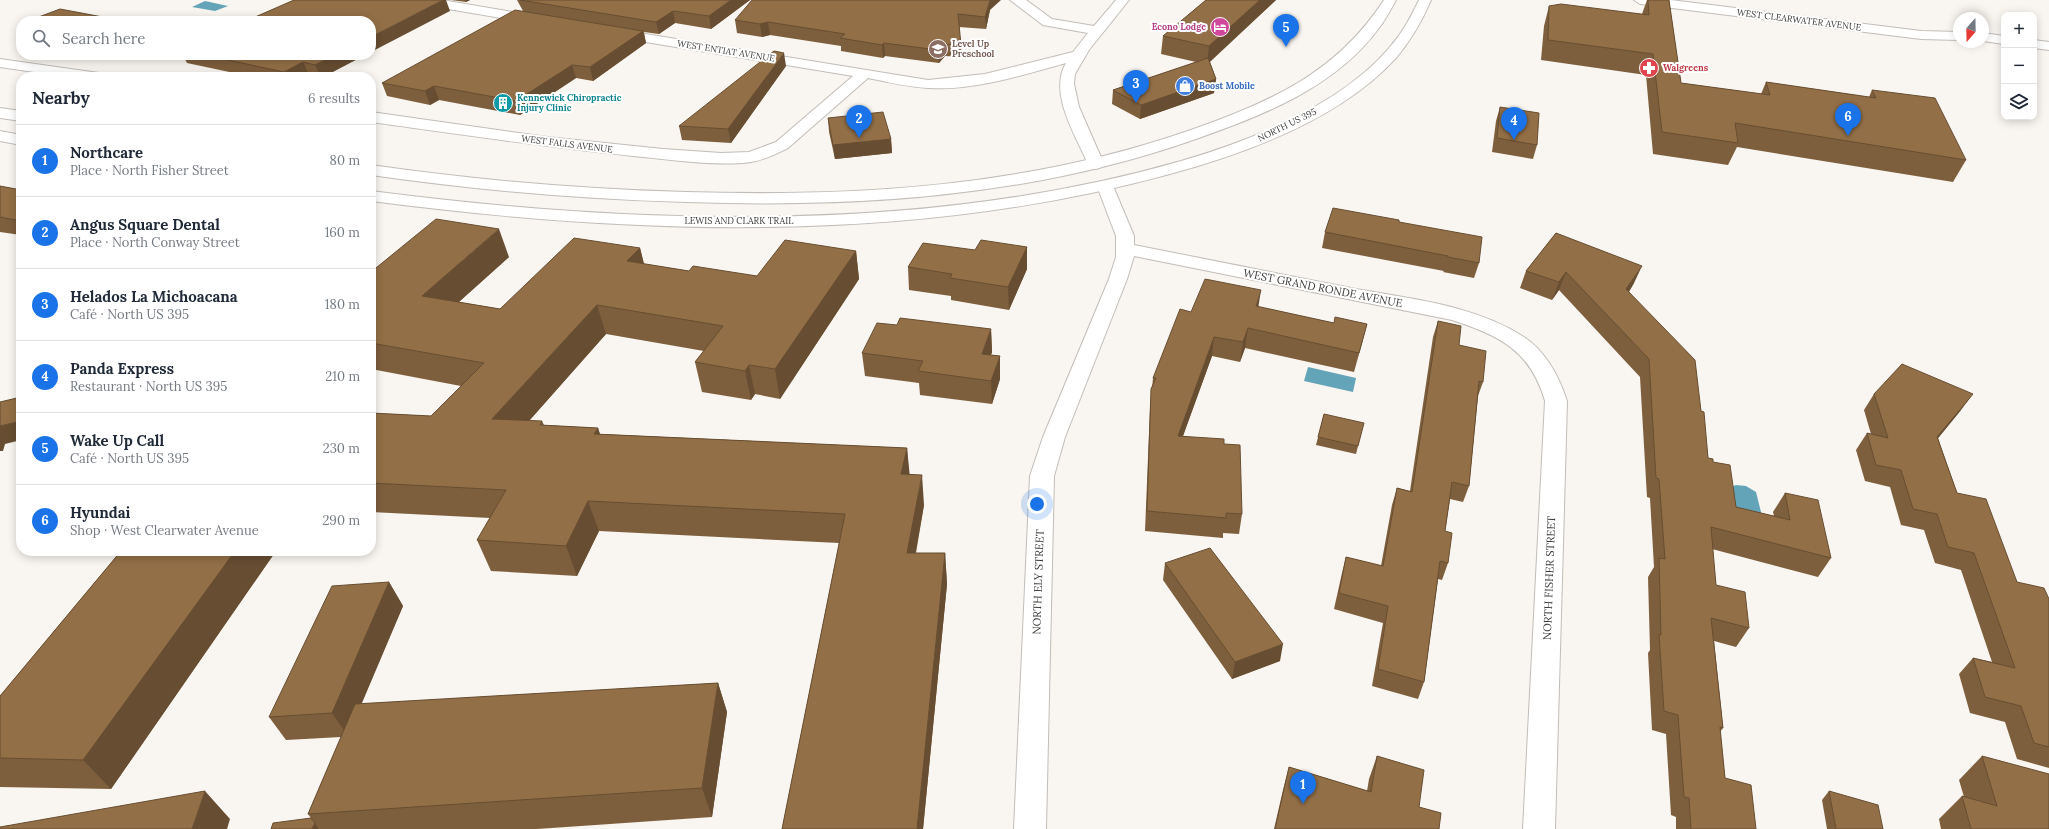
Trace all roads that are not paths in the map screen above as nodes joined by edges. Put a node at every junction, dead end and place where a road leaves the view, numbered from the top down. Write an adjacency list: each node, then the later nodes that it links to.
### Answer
1 (419, 0): 10 (main road)
2 (1016, 0): 12 (main road)
3 (1123, 0): 12 (main road)
4 (1390, 0): 28 (main road)
5 (1426, 0): 30 (main road, NORTH US 395)
6 (1640, 0): 8 (main road, WEST CLEARWATER AVENUE)
7 (1713, 0): 9 (main road, WEST CLEARWATER AVENUE)
8 (1700, 7): 9 (main road); 14 (main road, WEST CLEARWATER AVENUE)
9 (1831, 14): 13 (main road, WEST CLEARWATER AVENUE)
10 (551, 22)
11 (606, 31): 22 (main road, WEST ENTIAT AVENUE)
12 (1099, 31): 19 (main road)
13 (1953, 32)
14 (1953, 36)
15 (1989, 39): 16 (main road)
16 (2001, 40)
17 (2037, 44): 18 (main road)
18 (2049, 46)
19 (1079, 55): 22 (main road, WEST ENTIAT AVENUE); 28 (main road)
20 (0, 62): 21 (main road)
21 (66, 72)
22 (863, 74): 25 (main road, WEST FALLS AVENUE)
23 (0, 112): 24 (main road)
24 (16, 115)
25 (376, 118)
26 (0, 136): 27 (main road)
27 (16, 139)
28 (1096, 164): 29 (main road)
29 (376, 171)
30 (1105, 186): 31 (main road, LEWIS AND CLARK TRAIL); 32 (main road, NORTH ELY STREET)
31 (376, 197)
32 (1126, 250): 33 (main road, WEST GRAND RONDE AVENUE); 34 (main road, NORTH ELY STREET)
33 (1516, 341): 35 (main road, NORTH FISHER STREET)
34 (1030, 829)
35 (1539, 829)

